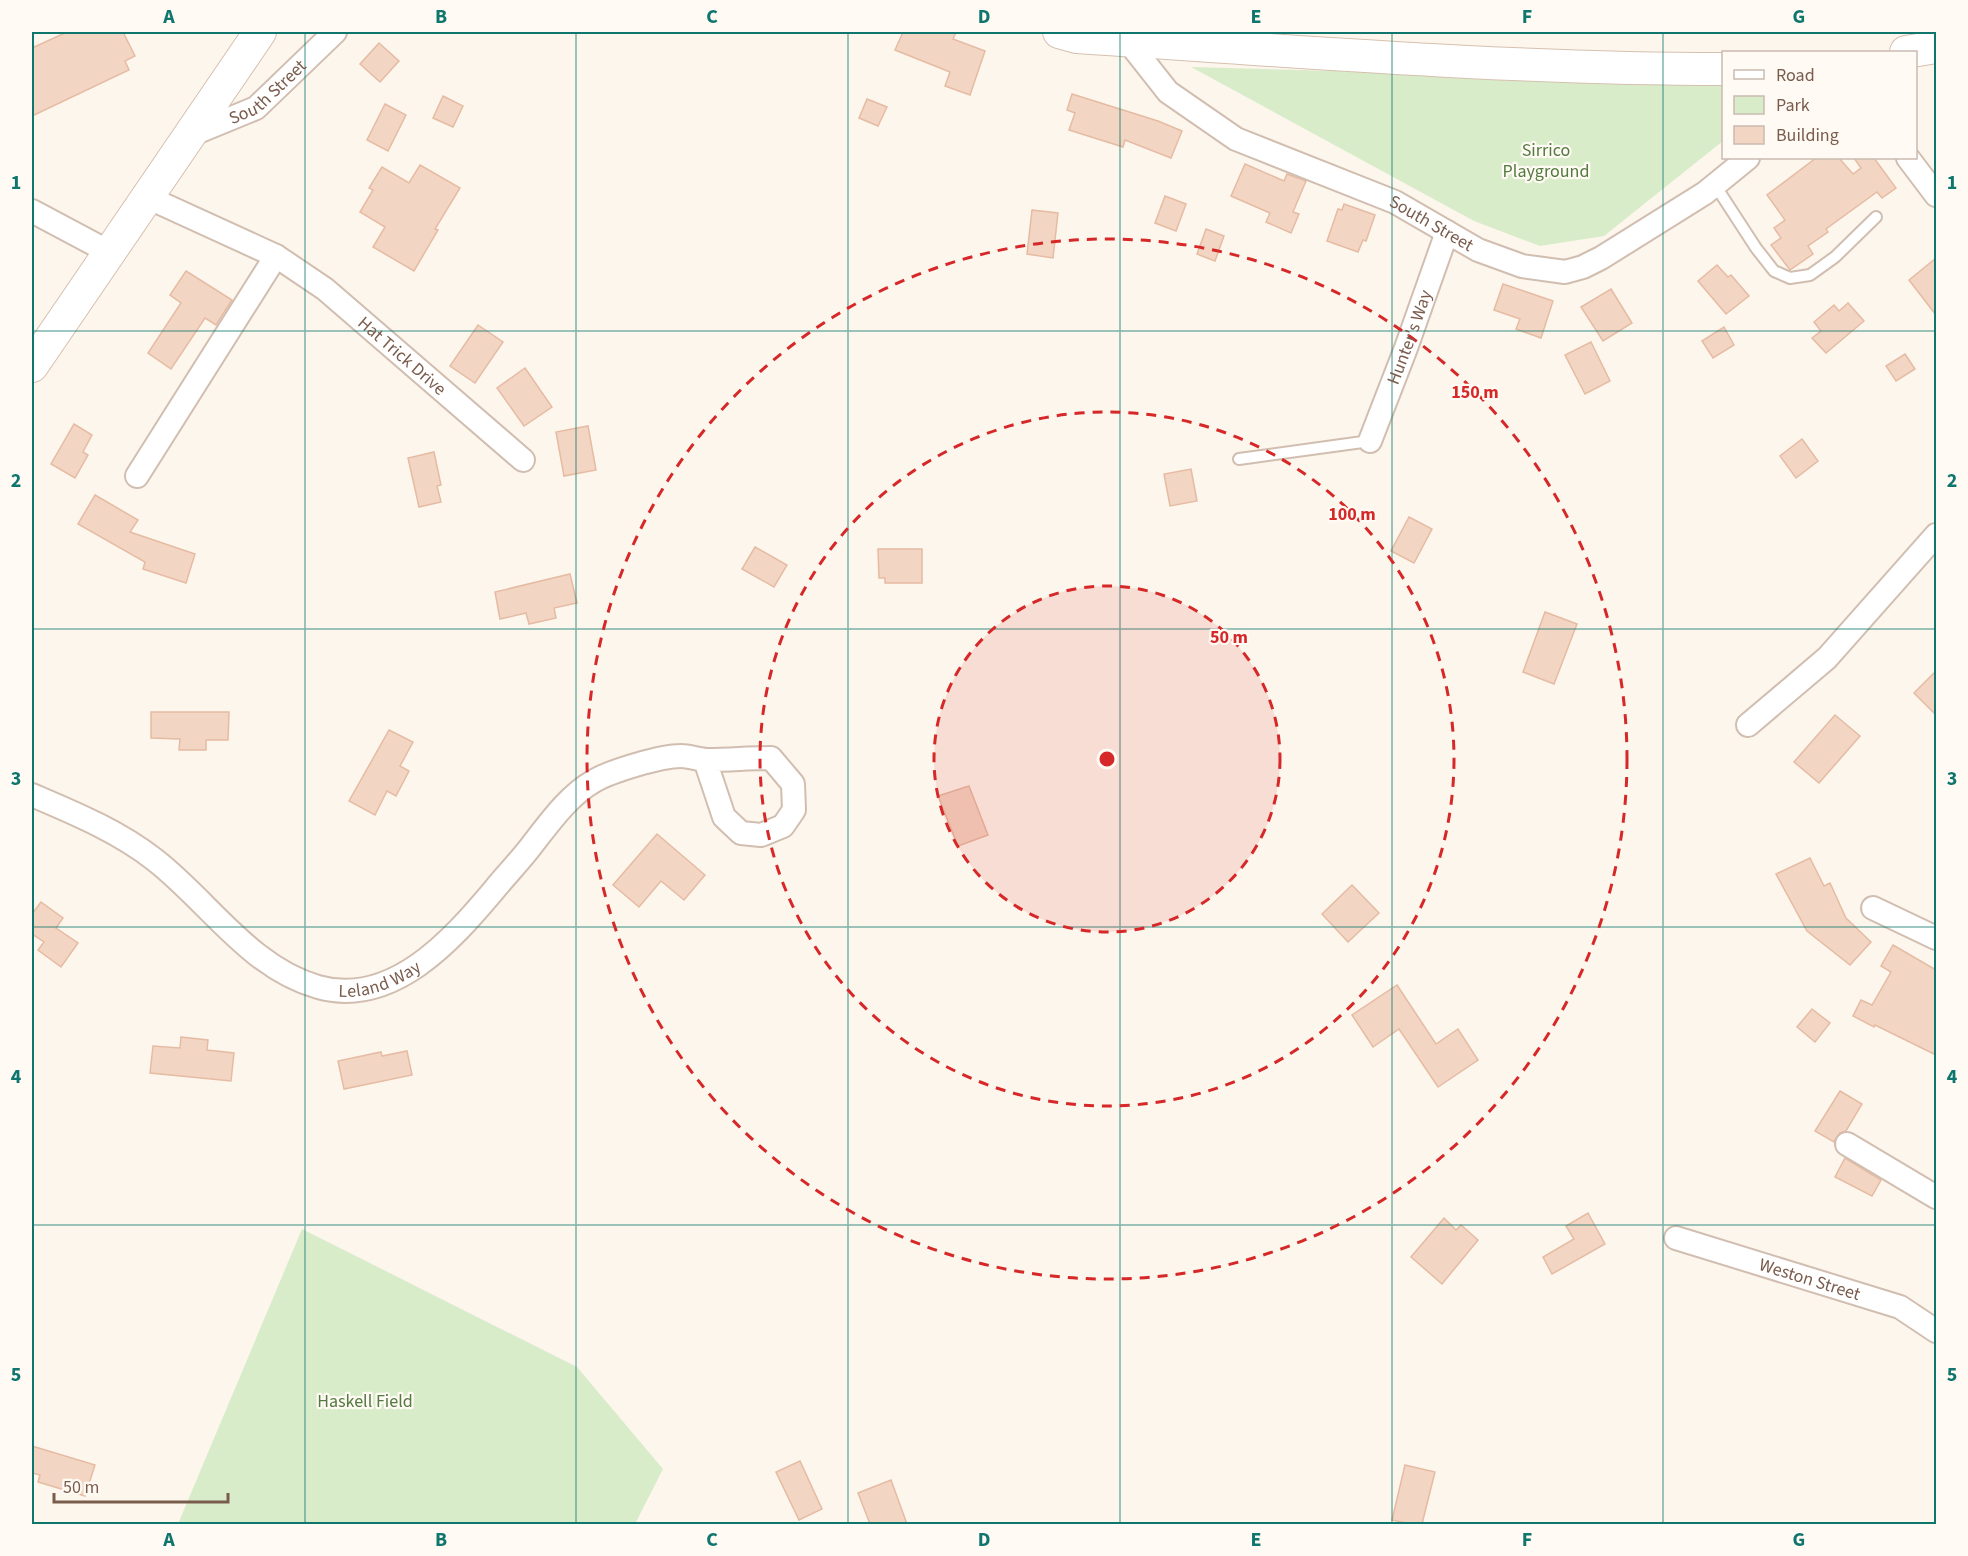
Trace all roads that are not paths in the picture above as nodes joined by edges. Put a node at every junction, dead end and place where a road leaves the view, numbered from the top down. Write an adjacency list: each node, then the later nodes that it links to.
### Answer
1 (260, 32): 8 (street, South Street)
2 (335, 32): 8 (street, South Street)
3 (1059, 32): 4 (street)
4 (1127, 40): 7 (street); 16 (street, South Street)
5 (1936, 47): 6 (street)
6 (1912, 51)
7 (1722, 69)
8 (188, 136): 13 (street, South Street)
9 (1747, 159): 11 (street, South Street)
10 (1909, 159): 12 (street)
11 (1715, 185): 15 (lane); 16 (street, South Street)
12 (1936, 195)
13 (147, 196): 17 (street, South Street); 18 (street, Hat Trick Drive)
14 (32, 211): 17 (street)
15 (1876, 217)
16 (1446, 232): 20 (street, Hunter's Way)
17 (110, 252): 19 (street, South Street)
18 (276, 256): 22 (street, Hat Trick Drive); 23 (street)
19 (32, 366)
20 (1370, 441): 21 (lane)
21 (1239, 459)
22 (524, 460)
23 (137, 476)
24 (1936, 535): 25 (street)
25 (1748, 725)
26 (705, 760): 27 (street, Leland Way)
27 (32, 795)
28 (1874, 908): 29 (street)
29 (1936, 938)
30 (1847, 1144): 31 (street)
31 (1936, 1197)
32 (1676, 1238): 33 (street, Weston Street)
33 (1936, 1330)

